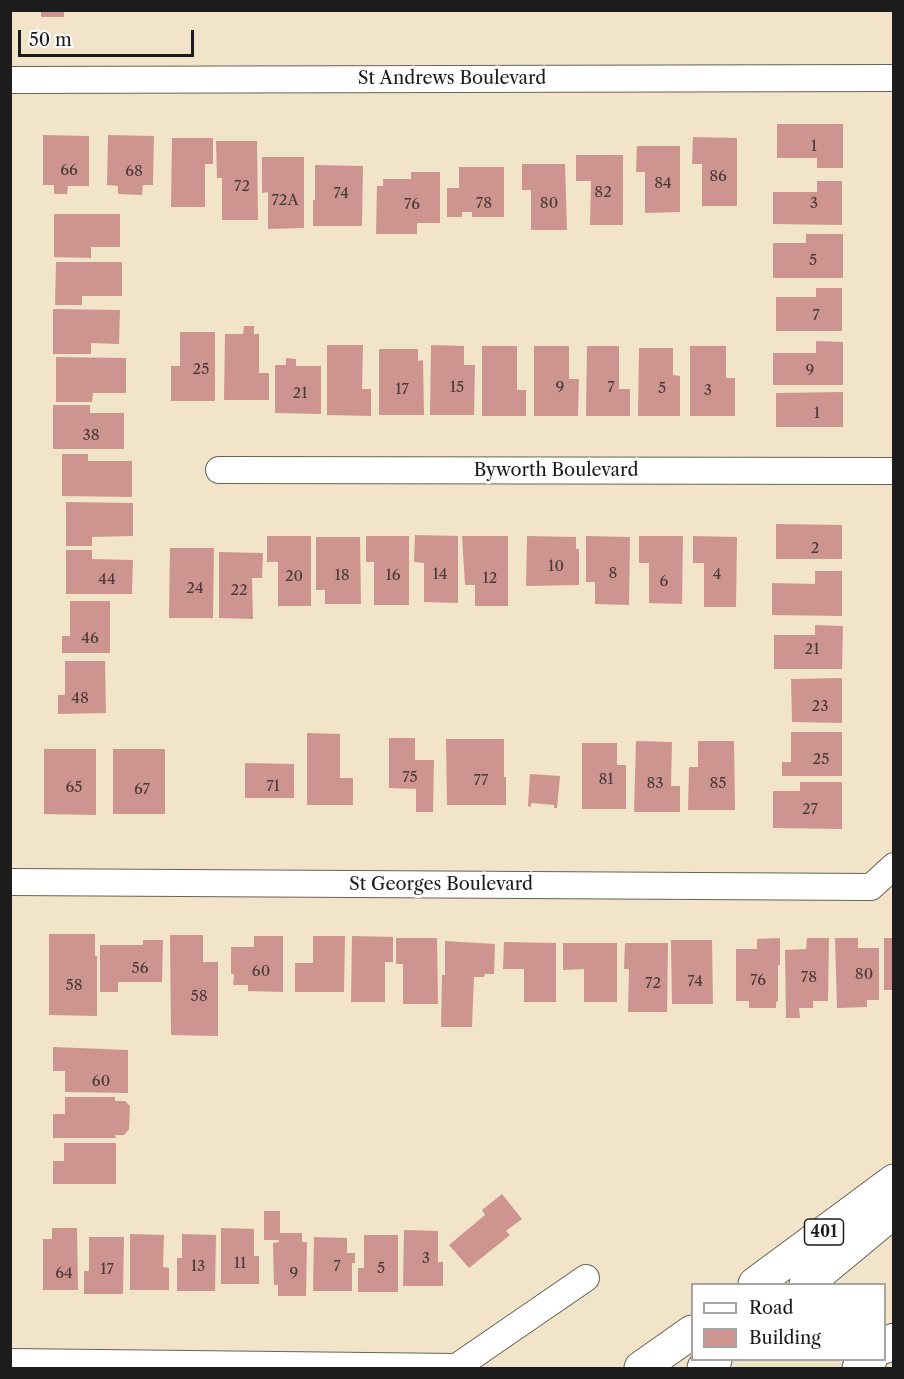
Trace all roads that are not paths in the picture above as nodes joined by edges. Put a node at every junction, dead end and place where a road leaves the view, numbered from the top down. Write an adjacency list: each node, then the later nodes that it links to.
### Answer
1 (894, 78): 2 (street, St Andrews Boulevard)
2 (10, 80)
3 (219, 470): 4 (street, Byworth Boulevard)
4 (894, 471)
5 (894, 866): 6 (street, St Georges Boulevard)
6 (10, 882)
7 (894, 1181): 10 (highway, 401)
8 (894, 1211): 11 (highway, 401)
9 (586, 1278): 14 (street)
10 (756, 1283)
11 (807, 1283)
12 (691, 1333): 15 (highway)
13 (10, 1362): 14 (street)
14 (456, 1368)
15 (641, 1368)

